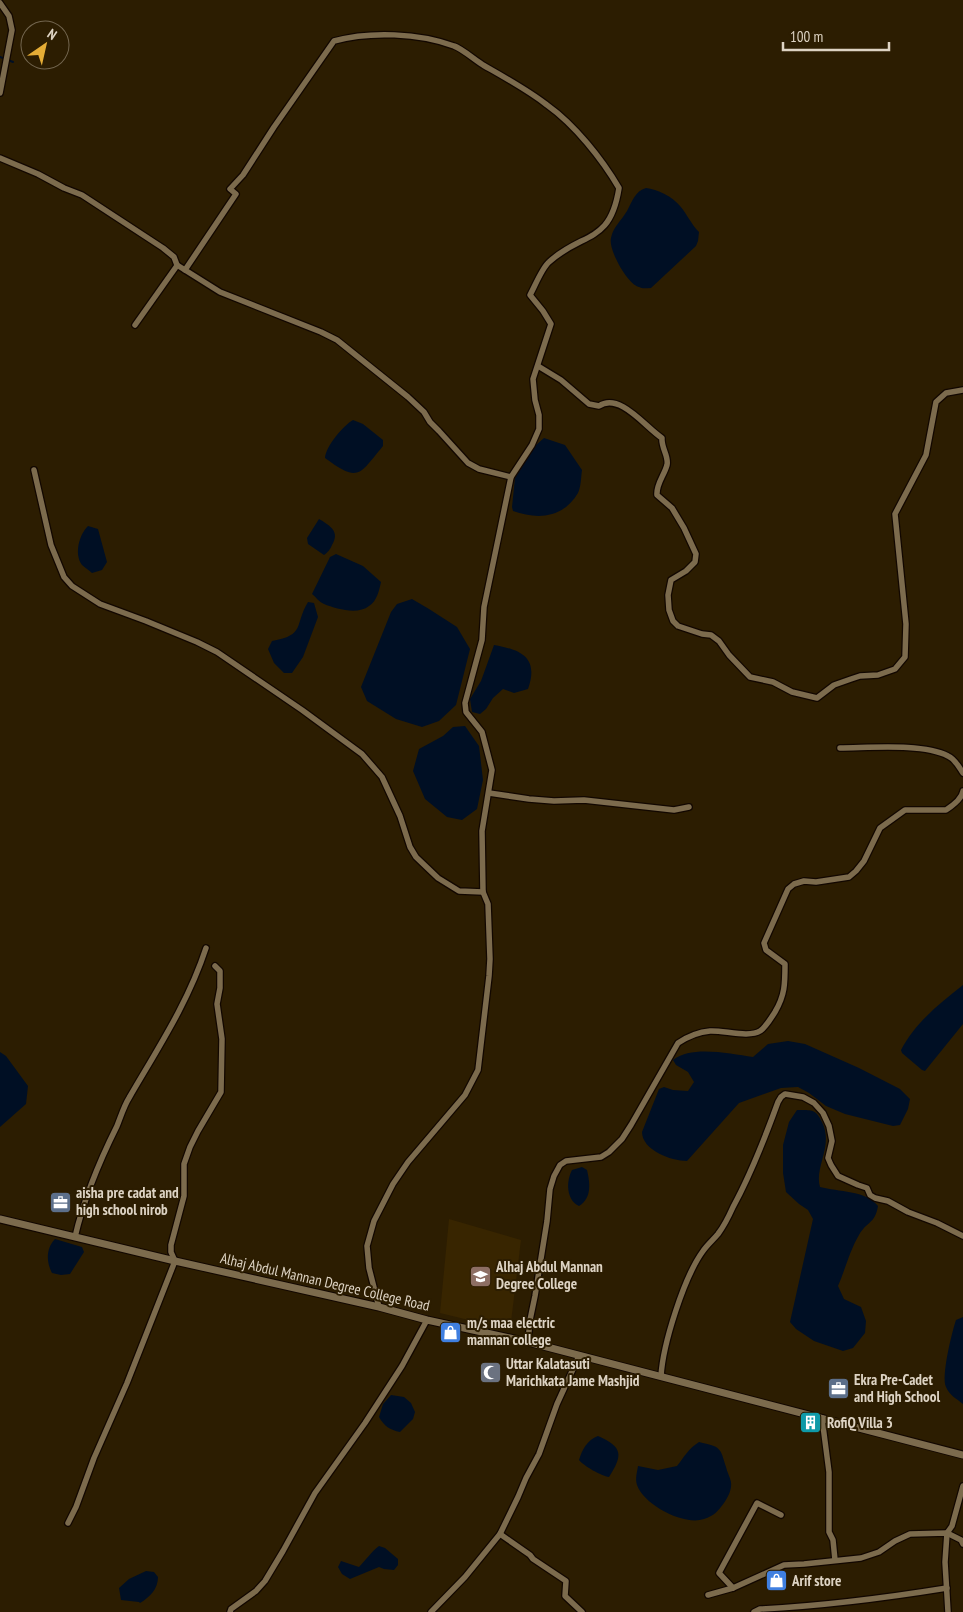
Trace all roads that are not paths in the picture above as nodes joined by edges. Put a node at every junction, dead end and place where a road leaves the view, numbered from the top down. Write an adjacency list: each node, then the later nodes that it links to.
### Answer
1 (0, 3): 2 (street)
2 (0, 93)
3 (0, 158): 4 (street)
4 (177, 265): 5 (street); 6 (street)
5 (186, 270): 7 (street); 10 (street)
6 (135, 325)
7 (538, 366): 8 (street); 10 (street)
8 (963, 390)
9 (34, 470): 16 (street)
10 (511, 477): 14 (street)
11 (840, 748): 12 (street)
12 (963, 773)
13 (963, 791): 25 (street)
14 (489, 793): 15 (street); 16 (street)
15 (689, 807)
16 (483, 892): 23 (street)
17 (206, 948): 21 (street)
18 (215, 966): 22 (street)
19 (0, 1219): 21 (street, Alhaj Abdul Mannan Degree College Road)
20 (963, 1236): 27 (street)
21 (75, 1237): 22 (street, Alhaj Abdul Mannan Degree College Road)
22 (175, 1261): 23 (street, Alhaj Abdul Mannan Degree College Road); 32 (street)
23 (380, 1307): 24 (street, Alhaj Abdul Mannan Degree College Road)
24 (427, 1320): 25 (street, Alhaj Abdul Mannan Degree College Road); 40 (street)
25 (528, 1342): 26 (street, Alhaj Abdul Mannan Degree College Road)
26 (579, 1356): 27 (street, Alhaj Abdul Mannan Degree College Road); 34 (street)
27 (661, 1376): 28 (street, Alhaj Abdul Mannan Degree College Road)
28 (822, 1418): 29 (street, Alhaj Abdul Mannan Degree College Road); 36 (street)
29 (963, 1455)
30 (963, 1486): 33 (street)
31 (781, 1515): 37 (street)
32 (68, 1523)
33 (947, 1533): 35 (street); 36 (street); 38 (street)
34 (500, 1534): 41 (street); 42 (street)
35 (963, 1544)
36 (835, 1560): 37 (street)
37 (733, 1588): 39 (street)
38 (947, 1588): 43 (street); 44 (street)
39 (708, 1595)
40 (230, 1612)
41 (431, 1612)
42 (582, 1612)
43 (754, 1612)
44 (948, 1612)

